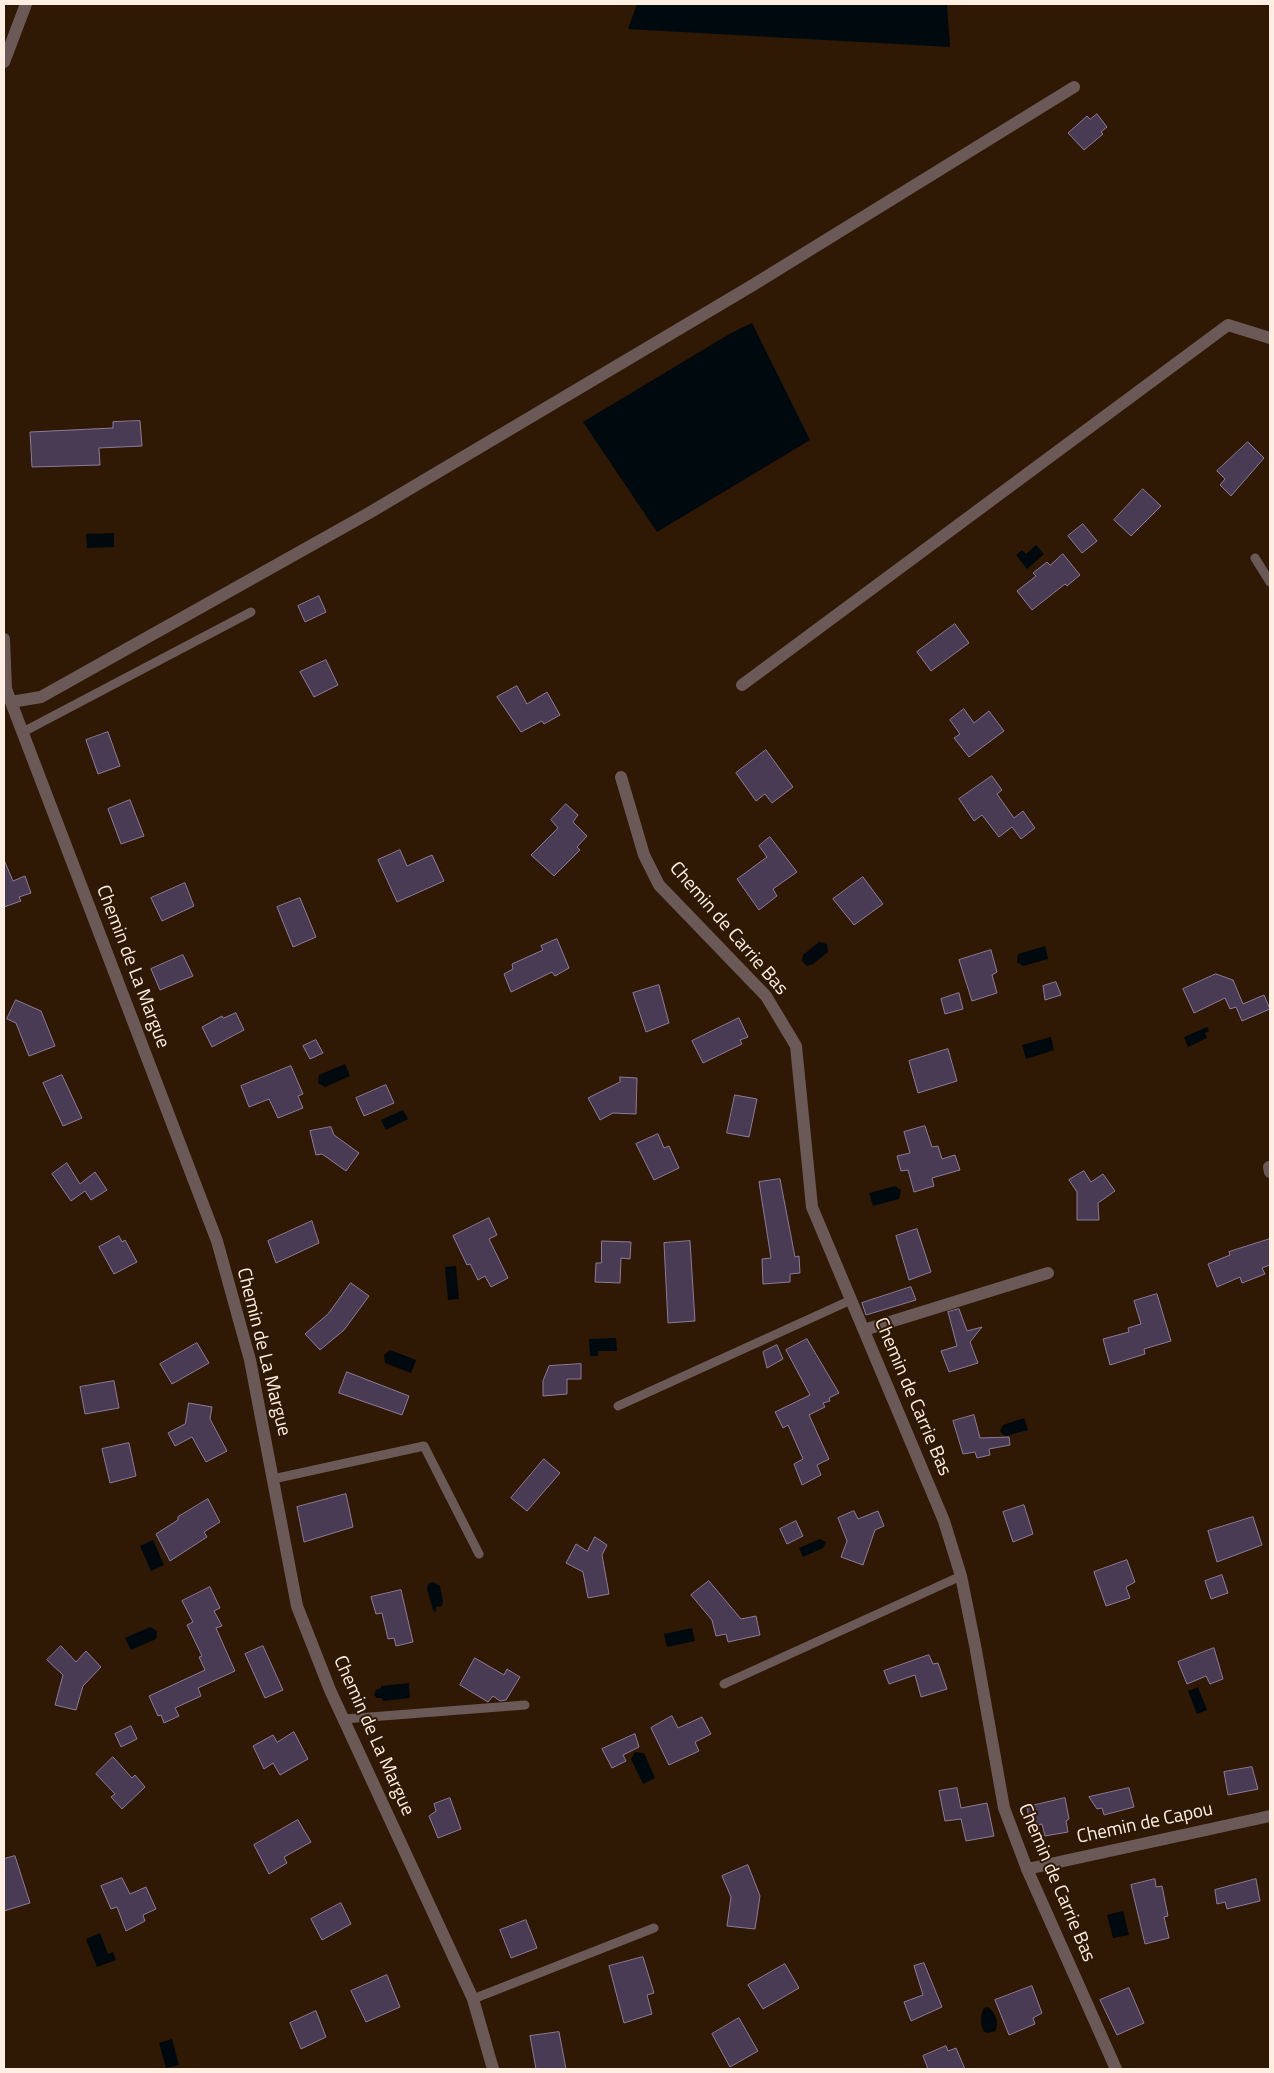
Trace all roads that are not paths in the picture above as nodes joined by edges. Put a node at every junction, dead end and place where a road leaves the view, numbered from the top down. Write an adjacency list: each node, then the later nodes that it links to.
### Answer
1 (26, 4): 2 (street)
2 (4, 62)
3 (1074, 87): 10 (street)
4 (1270, 338): 9 (street)
5 (1255, 558): 6 (lane)
6 (1270, 582)
7 (251, 612): 11 (lane)
8 (4, 639): 10 (street, Chemin de La Margue)
9 (742, 685)
10 (11, 702): 11 (street, Chemin de La Margue)
11 (23, 732): 17 (street, Chemin de La Margue)
12 (621, 777): 14 (street, Chemin de Carrie Bas)
13 (1048, 1273): 15 (street)
14 (851, 1300): 15 (street, Chemin de Carrie Bas); 16 (lane)
15 (864, 1330): 19 (street, Chemin de Carrie Bas)
16 (618, 1406)
17 (273, 1479): 18 (lane); 22 (street, Chemin de La Margue)
18 (479, 1554)
19 (961, 1576): 20 (lane); 24 (street, Chemin de Carrie Bas)
20 (724, 1684)
21 (525, 1705): 22 (lane)
22 (344, 1719): 26 (street, Chemin de La Margue)
23 (1270, 1816): 24 (street, Chemin de Capou)
24 (1027, 1868): 28 (street, Chemin de Carrie Bas)
25 (654, 1928): 26 (lane)
26 (473, 1999): 27 (street, Chemin de La Margue)
27 (493, 2069)
28 (1114, 2069)

